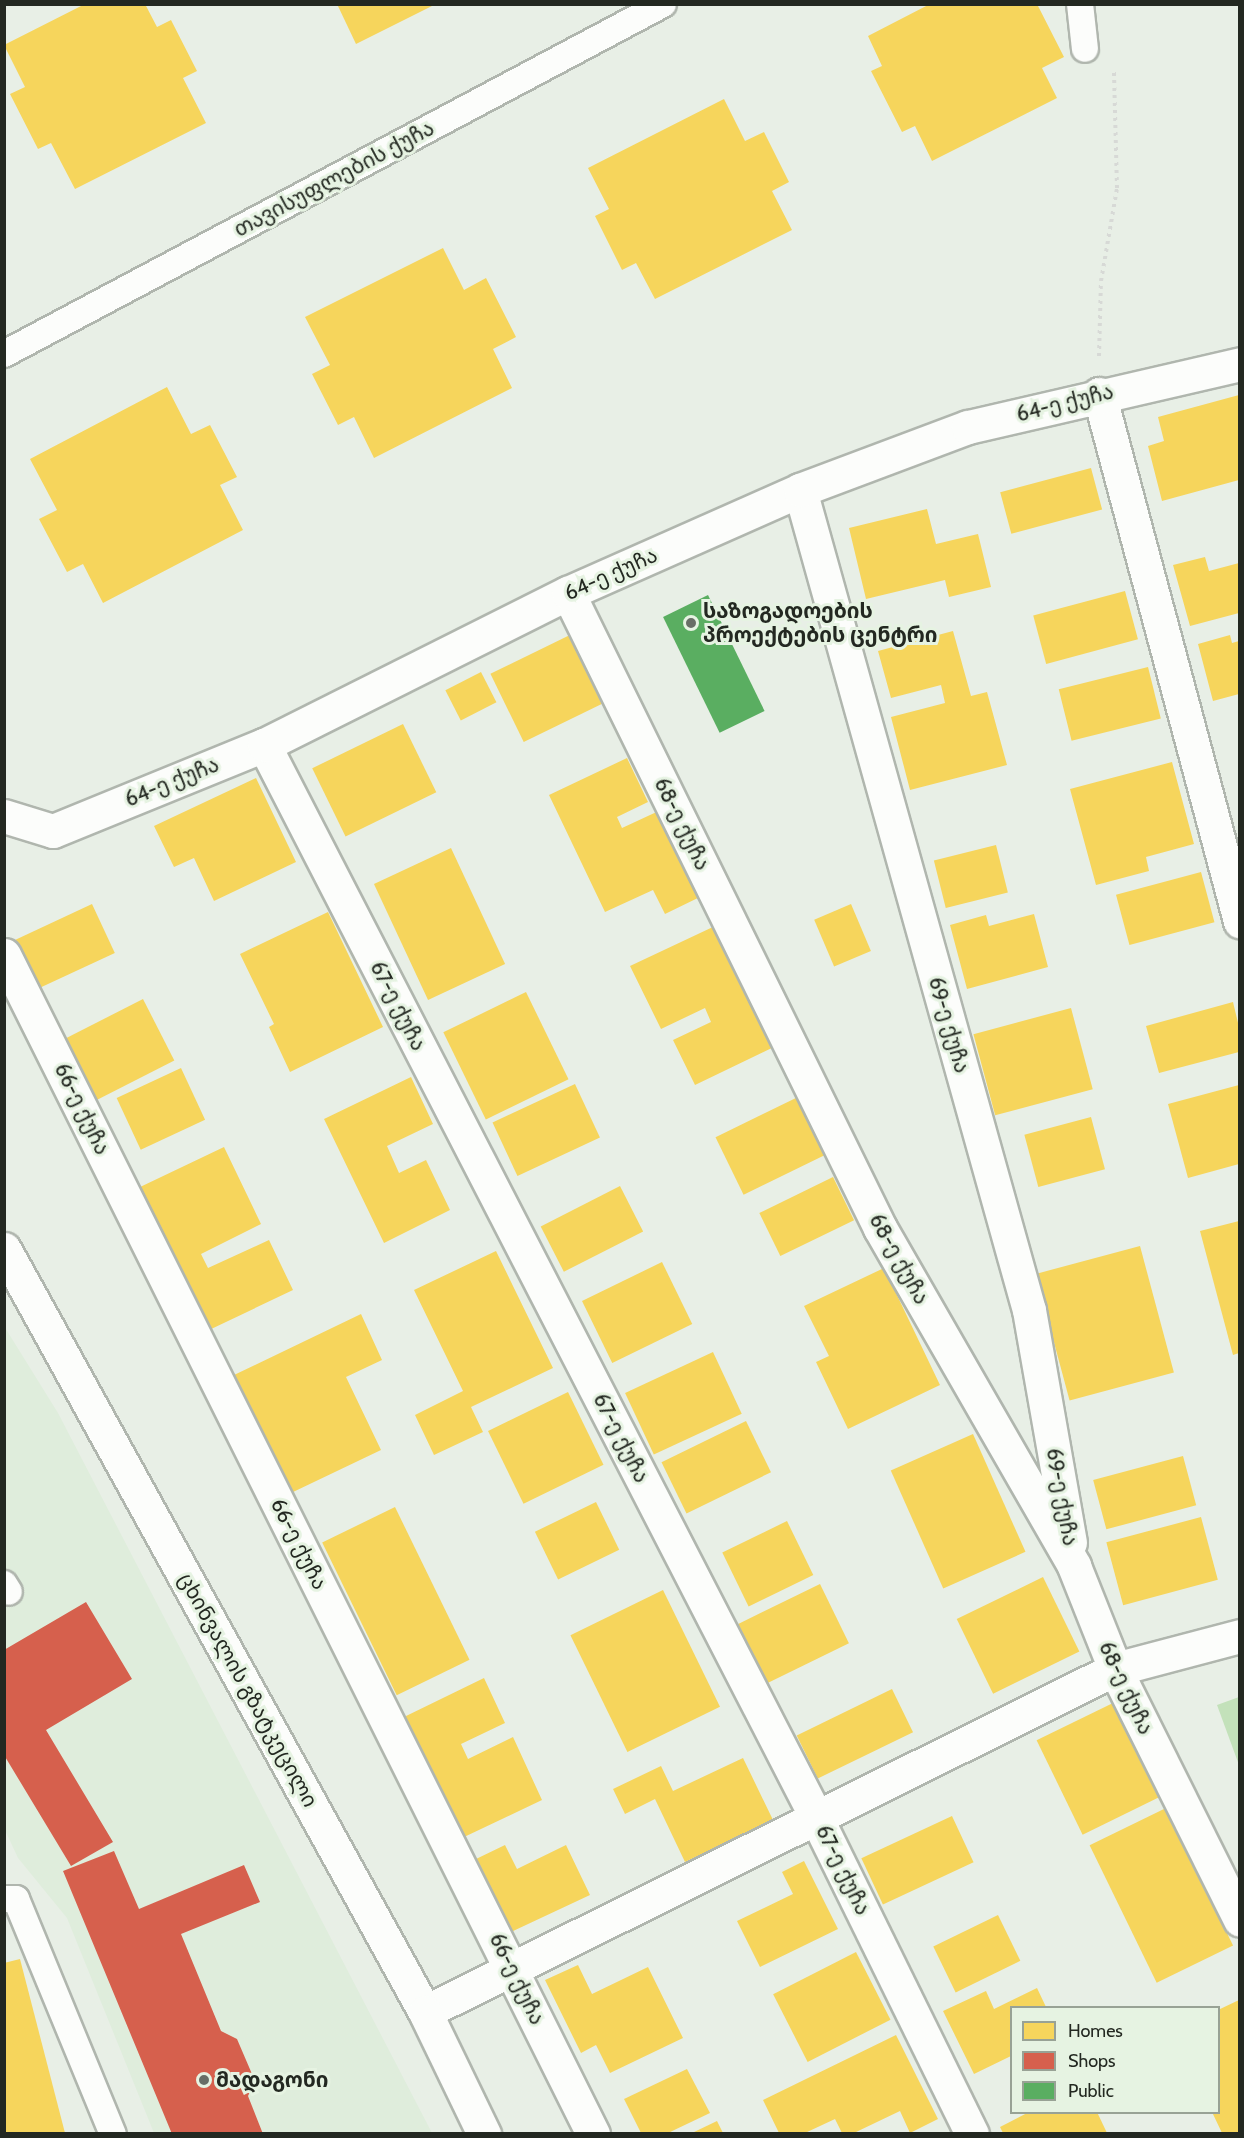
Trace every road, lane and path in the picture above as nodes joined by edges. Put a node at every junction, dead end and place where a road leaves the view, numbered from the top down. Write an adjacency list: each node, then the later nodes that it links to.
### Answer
1 (663, 4): 5 (lane, თავისუფლების ქუჩა)
2 (1080, 4): 3 (lane)
3 (1085, 49)
4 (1114, 64): 7 (path)
5 (4, 354)
6 (1239, 364): 7 (street, 64-ე ქუჩა)
7 (1099, 394): 8 (street, 64-ე ქუჩა); 12 (street)
8 (800, 490): 9 (street, 64-ე ქუჩა); 15 (street, 69-ე ქუჩა)
9 (568, 592): 10 (street, 64-ე ქუჩა); 15 (street, 68-ე ქუჩა)
10 (264, 745): 11 (street, 64-ე ქუჩა); 18 (street, 67-ე ქუჩა)
11 (4, 816)
12 (1239, 921)
13 (4, 955): 21 (street, 66-ე ქუჩა)
14 (4, 1249): 22 (street, ცხინვალის გზატკეცილი)
15 (1074, 1566): 17 (street, 68-ე ქუჩა)
16 (1239, 1636): 17 (street)
17 (1115, 1669): 18 (street); 20 (street, 68-ე ქუჩა)
18 (816, 1817): 21 (street); 26 (street, 67-ე ქუჩა)
19 (4, 1899): 23 (lane)
20 (1239, 1920)
21 (512, 1969): 22 (street); 25 (street, 66-ე ქუჩა)
22 (425, 2012): 24 (street, ცხინვალის გზატკეცილი)
23 (113, 2133)
24 (484, 2133)
25 (593, 2133)
26 (972, 2133)

